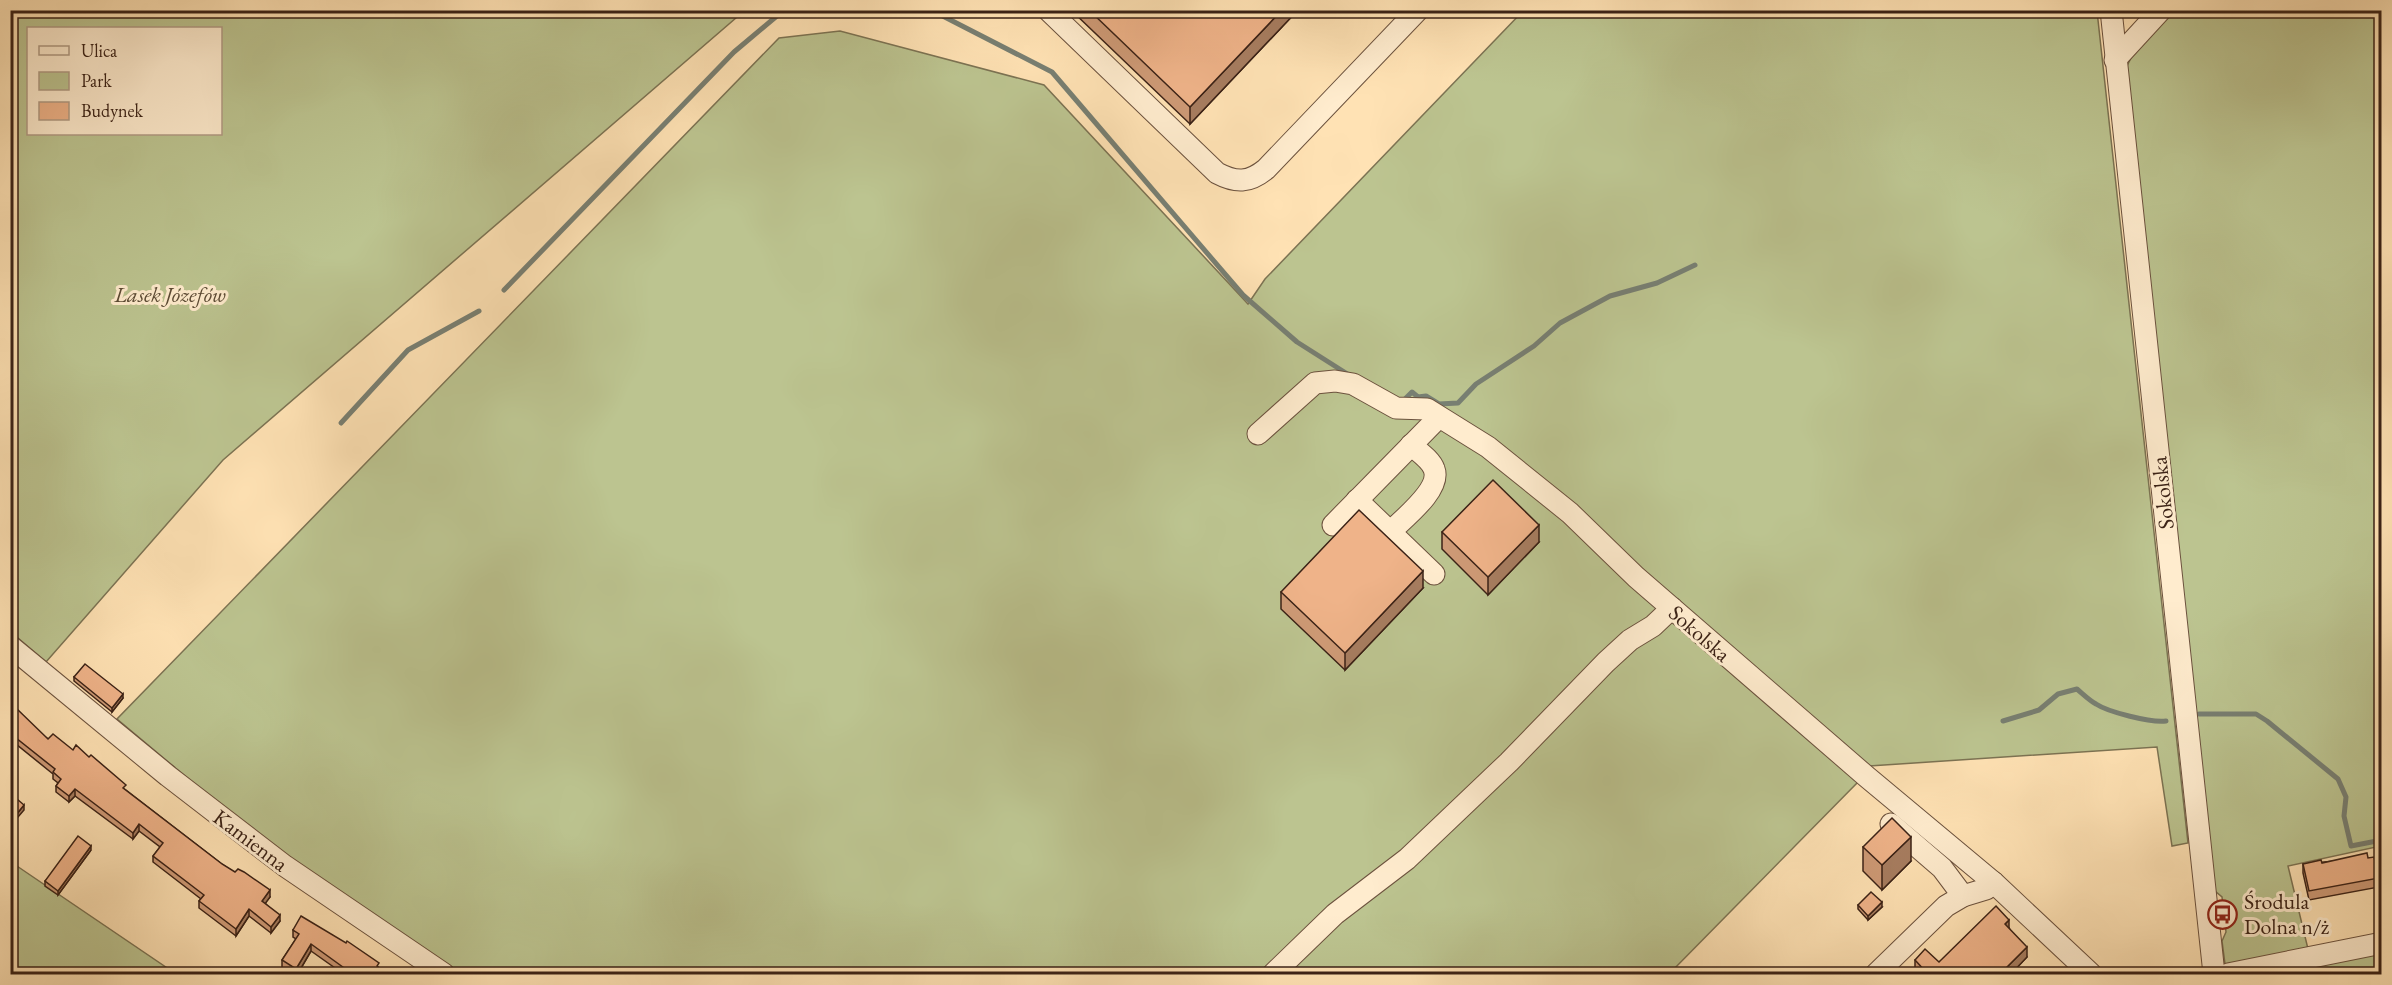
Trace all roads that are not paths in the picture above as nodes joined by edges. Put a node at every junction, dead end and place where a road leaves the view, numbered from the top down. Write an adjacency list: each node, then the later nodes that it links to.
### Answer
1 (1048, 10): 2 (street)
2 (1418, 10)
3 (2111, 10): 5 (street, Sokolska)
4 (2161, 10): 5 (street)
5 (2115, 60): 23 (street, Sokolska)
6 (1439, 417): 7 (street, Sokolska); 8 (street); 13 (street, Sokolska)
7 (1258, 434)
8 (1412, 445): 9 (street); 11 (street)
9 (1357, 500): 10 (street); 11 (street)
10 (1334, 525)
11 (1390, 532): 12 (street)
12 (1434, 574)
13 (1672, 608): 16 (street, Sokolska); 20 (street)
14 (10, 646): 19 (street, Kamienna)
15 (1891, 824): 17 (street)
16 (1993, 882): 17 (street); 22 (street, Sokolska)
17 (1963, 896): 21 (street)
18 (2382, 943): 24 (street)
19 (444, 975)
20 (1273, 975)
21 (1876, 975)
22 (2091, 975)
23 (2214, 975)
24 (2229, 975)

